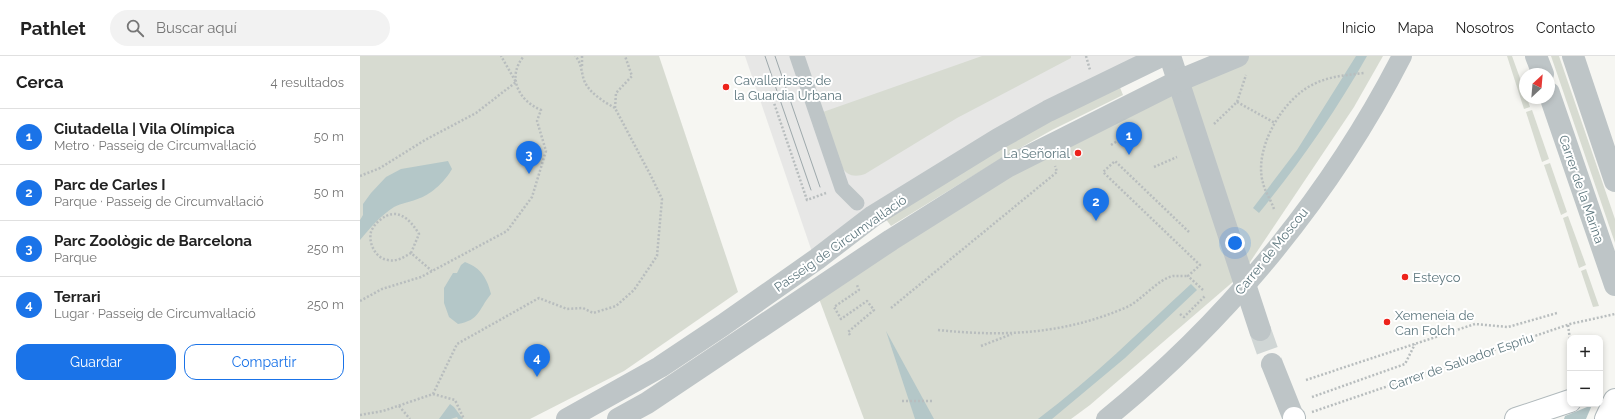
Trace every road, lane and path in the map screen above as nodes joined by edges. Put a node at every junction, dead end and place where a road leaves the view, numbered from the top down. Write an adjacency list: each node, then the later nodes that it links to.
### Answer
1 (501, 56): 19 (path)
2 (524, 56): 19 (path)
3 (576, 56): 14 (path)
4 (582, 56): 14 (path)
5 (625, 56): 23 (path)
6 (797, 56): 33 (street)
7 (1086, 56): 16 (path)
8 (1161, 56): 73 (street, Passeig de Circumval·lació)
9 (1170, 56): 18 (street)
10 (1402, 56): 41 (street, Carrer de Moscou)
11 (1536, 56): 15 (street)
12 (1573, 56): 32 (street)
13 (1241, 63): 18 (street, Passeig de Circumval·lació); 21 (path)
14 (582, 68): 23 (path)
15 (1541, 68)
16 (1090, 70)
17 (1364, 73): 24 (path)
18 (1178, 81): 41 (street); 74 (street, Passeig de Circumval·lació)
19 (516, 82): 31 (path); 38 (path)
20 (773, 100): 33 (path)
21 (1237, 102): 24 (path); 25 (path)
22 (1553, 104): 40 (street, Carrer de la Marina)
23 (615, 108): 62 (path)
24 (1275, 123): 35 (path)
25 (1214, 124)
26 (1115, 143): 27 (path)
27 (1112, 145)
28 (1177, 157): 30 (path)
29 (1054, 164): 46 (path)
30 (1154, 167)
31 (360, 176)
32 (1615, 181)
33 (842, 188): 34 (street)
34 (857, 203)
35 (1274, 208)
36 (1189, 232): 39 (path)
37 (411, 253): 37 (path); 38 (path)
38 (432, 271): 45 (path)
39 (1188, 276): 42 (path); 53 (path)
40 (1615, 285)
41 (1246, 286): 52 (street); 75 (street, Carrer de Moscou)
42 (1203, 290)
43 (855, 293): 55 (path)
44 (1205, 296): 48 (path)
45 (360, 301)
46 (891, 308)
47 (1557, 313): 56 (path)
48 (1180, 314)
49 (1615, 314): 50 (path, Carrer de Salvador Espriu)
50 (1568, 325): 54 (path); 70 (path, Carrer de Salvador Espriu)
51 (938, 330): 53 (path)
52 (1260, 330)
53 (1016, 333): 57 (path)
54 (1569, 335)
55 (850, 336)
56 (1415, 344): 59 (path); 64 (path)
57 (981, 346)
58 (1272, 364): 70 (street)
59 (1306, 380)
60 (1615, 386): 61 (main road)
61 (1603, 390)
62 (433, 394): 68 (path); 72 (path)
63 (1567, 395): 76 (main road)
64 (1312, 397)
65 (1615, 400): 77 (main road)
66 (902, 401): 67 (path, bridge)
67 (934, 401)
68 (399, 406): 69 (path); 71 (path)
69 (360, 415)
70 (1298, 417)
71 (410, 419)
72 (464, 419)
73 (567, 419)
74 (618, 419)
75 (1106, 419)
76 (1516, 419)
77 (1606, 419)

